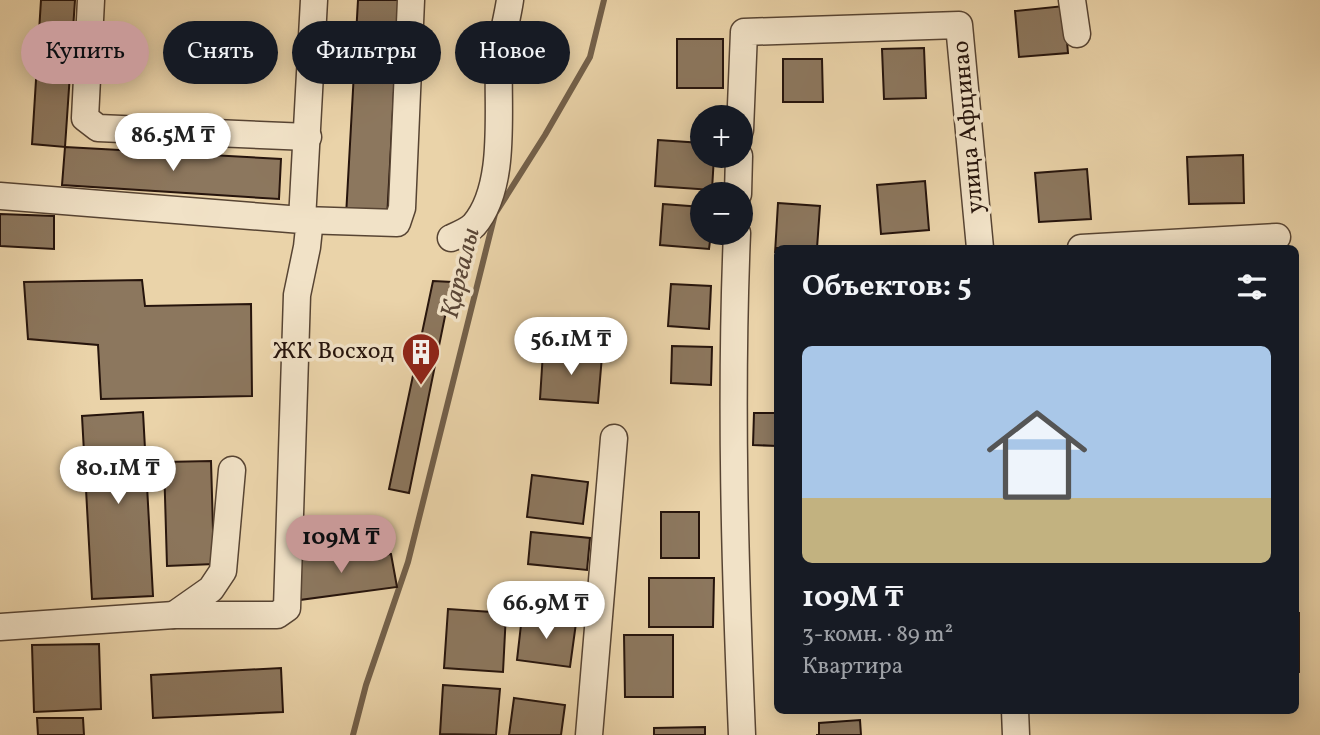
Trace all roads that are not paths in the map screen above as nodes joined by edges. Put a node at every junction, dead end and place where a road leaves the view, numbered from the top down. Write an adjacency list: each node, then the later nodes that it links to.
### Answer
1 (91, 0): 8 (street)
2 (314, 0): 8 (street)
3 (411, 0): 10 (street)
4 (510, 0): 12 (street)
5 (1072, 0): 6 (street)
6 (1077, 34)
7 (741, 105): 14 (street, улица Афцинао)
8 (308, 137): 10 (street)
9 (0, 196): 10 (street)
10 (303, 220): 18 (street)
11 (1277, 237): 15 (street)
12 (450, 238)
13 (737, 245): 22 (street)
14 (980, 245)
15 (1134, 245)
16 (614, 438): 21 (street)
17 (232, 471): 18 (street)
18 (174, 615): 19 (street)
19 (0, 627)
20 (1015, 714): 23 (street)
21 (589, 735)
22 (742, 735)
23 (1016, 735)

